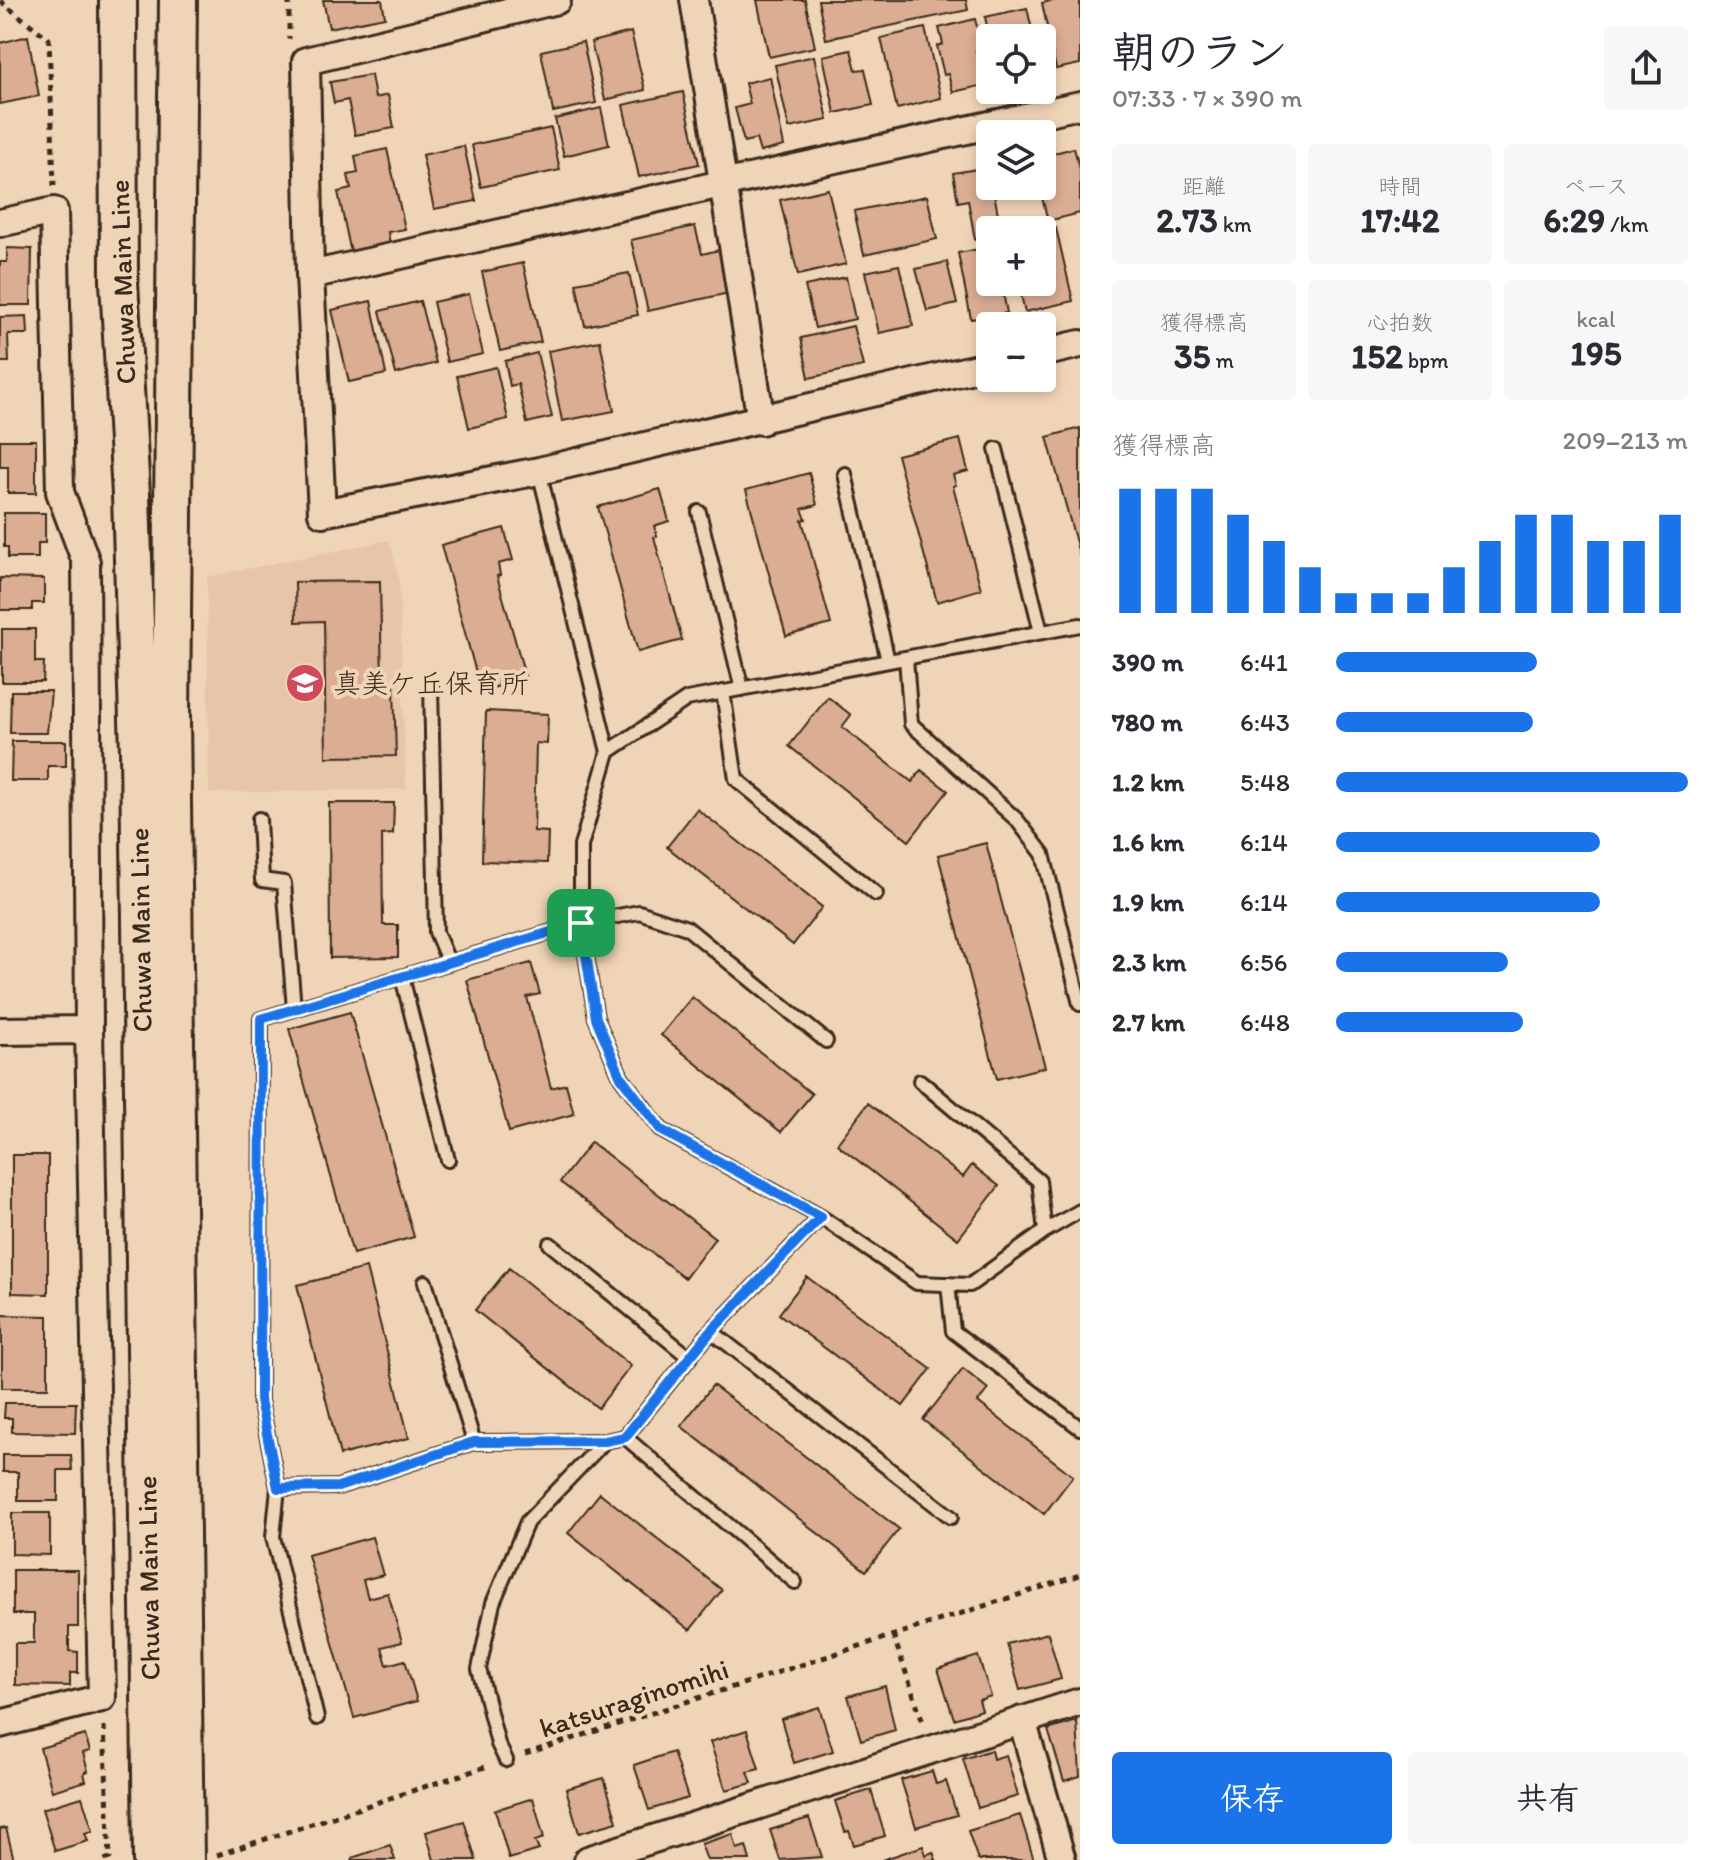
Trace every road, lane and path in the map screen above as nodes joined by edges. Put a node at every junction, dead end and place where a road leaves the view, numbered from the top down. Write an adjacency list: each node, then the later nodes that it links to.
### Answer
1 (118, 0): 65 (main road, Chuwa Main Line)
2 (178, 0): 63 (main road, Chuwa Main Line)
3 (557, 0): 10 (street)
4 (694, 0): 7 (street)
5 (0, 1): 8 (path)
6 (1080, 105): 7 (street)
7 (723, 184): 10 (street); 14 (street)
8 (54, 211): 9 (street); 34 (street)
9 (0, 223)
10 (310, 275): 16 (street)
11 (1080, 344): 12 (street)
12 (1056, 350)
13 (976, 368): 14 (street)
14 (761, 421): 16 (street)
15 (996, 449): 20 (lane)
16 (539, 471): 26 (lane)
17 (845, 474): 22 (lane)
18 (699, 512): 24 (lane)
19 (1080, 625): 20 (lane)
20 (1041, 632): 21 (lane)
21 (906, 658): 22 (lane); 32 (lane)
22 (888, 661): 24 (lane)
23 (431, 684): 30 (lane)
24 (742, 689): 25 (lane)
25 (723, 692): 26 (lane); 28 (lane)
26 (608, 752): 29 (lane)
27 (259, 819): 33 (lane)
28 (876, 894)
29 (581, 923): 30 (lane); 36 (lane); 40 (lane)
30 (449, 963): 31 (lane)
31 (402, 977): 33 (lane); 38 (lane)
32 (1080, 1004)
33 (294, 1009): 51 (lane)
34 (89, 1030): 35 (street); 56 (street)
35 (0, 1031)
36 (826, 1041)
37 (920, 1081): 41 (lane)
38 (448, 1160)
39 (1080, 1211): 41 (lane)
40 (821, 1217): 44 (lane); 45 (lane)
41 (1045, 1231): 44 (lane)
42 (550, 1244): 46 (lane)
43 (425, 1282): 50 (lane)
44 (948, 1284): 47 (lane)
45 (711, 1331): 46 (lane); 52 (lane)
46 (689, 1357): 48 (lane)
47 (1080, 1428)
48 (625, 1437): 49 (lane); 54 (lane)
49 (605, 1441): 50 (lane); 62 (lane)
50 (474, 1442): 51 (lane)
51 (278, 1488): 58 (lane)
52 (951, 1517)
53 (1080, 1575): 55 (path, katsuraginomihi)
54 (795, 1582)
55 (893, 1635): 61 (path); 62 (path, katsuraginomihi)
56 (102, 1698): 60 (street); 64 (path)
57 (1080, 1702): 59 (street)
58 (317, 1718)
59 (1022, 1720): 61 (street); 67 (street)
60 (0, 1724)
61 (932, 1749): 66 (street)
62 (506, 1760): 63 (path, katsuraginomihi)
63 (200, 1858)
64 (104, 1860)
65 (152, 1860)
66 (588, 1860)
67 (1062, 1860)

